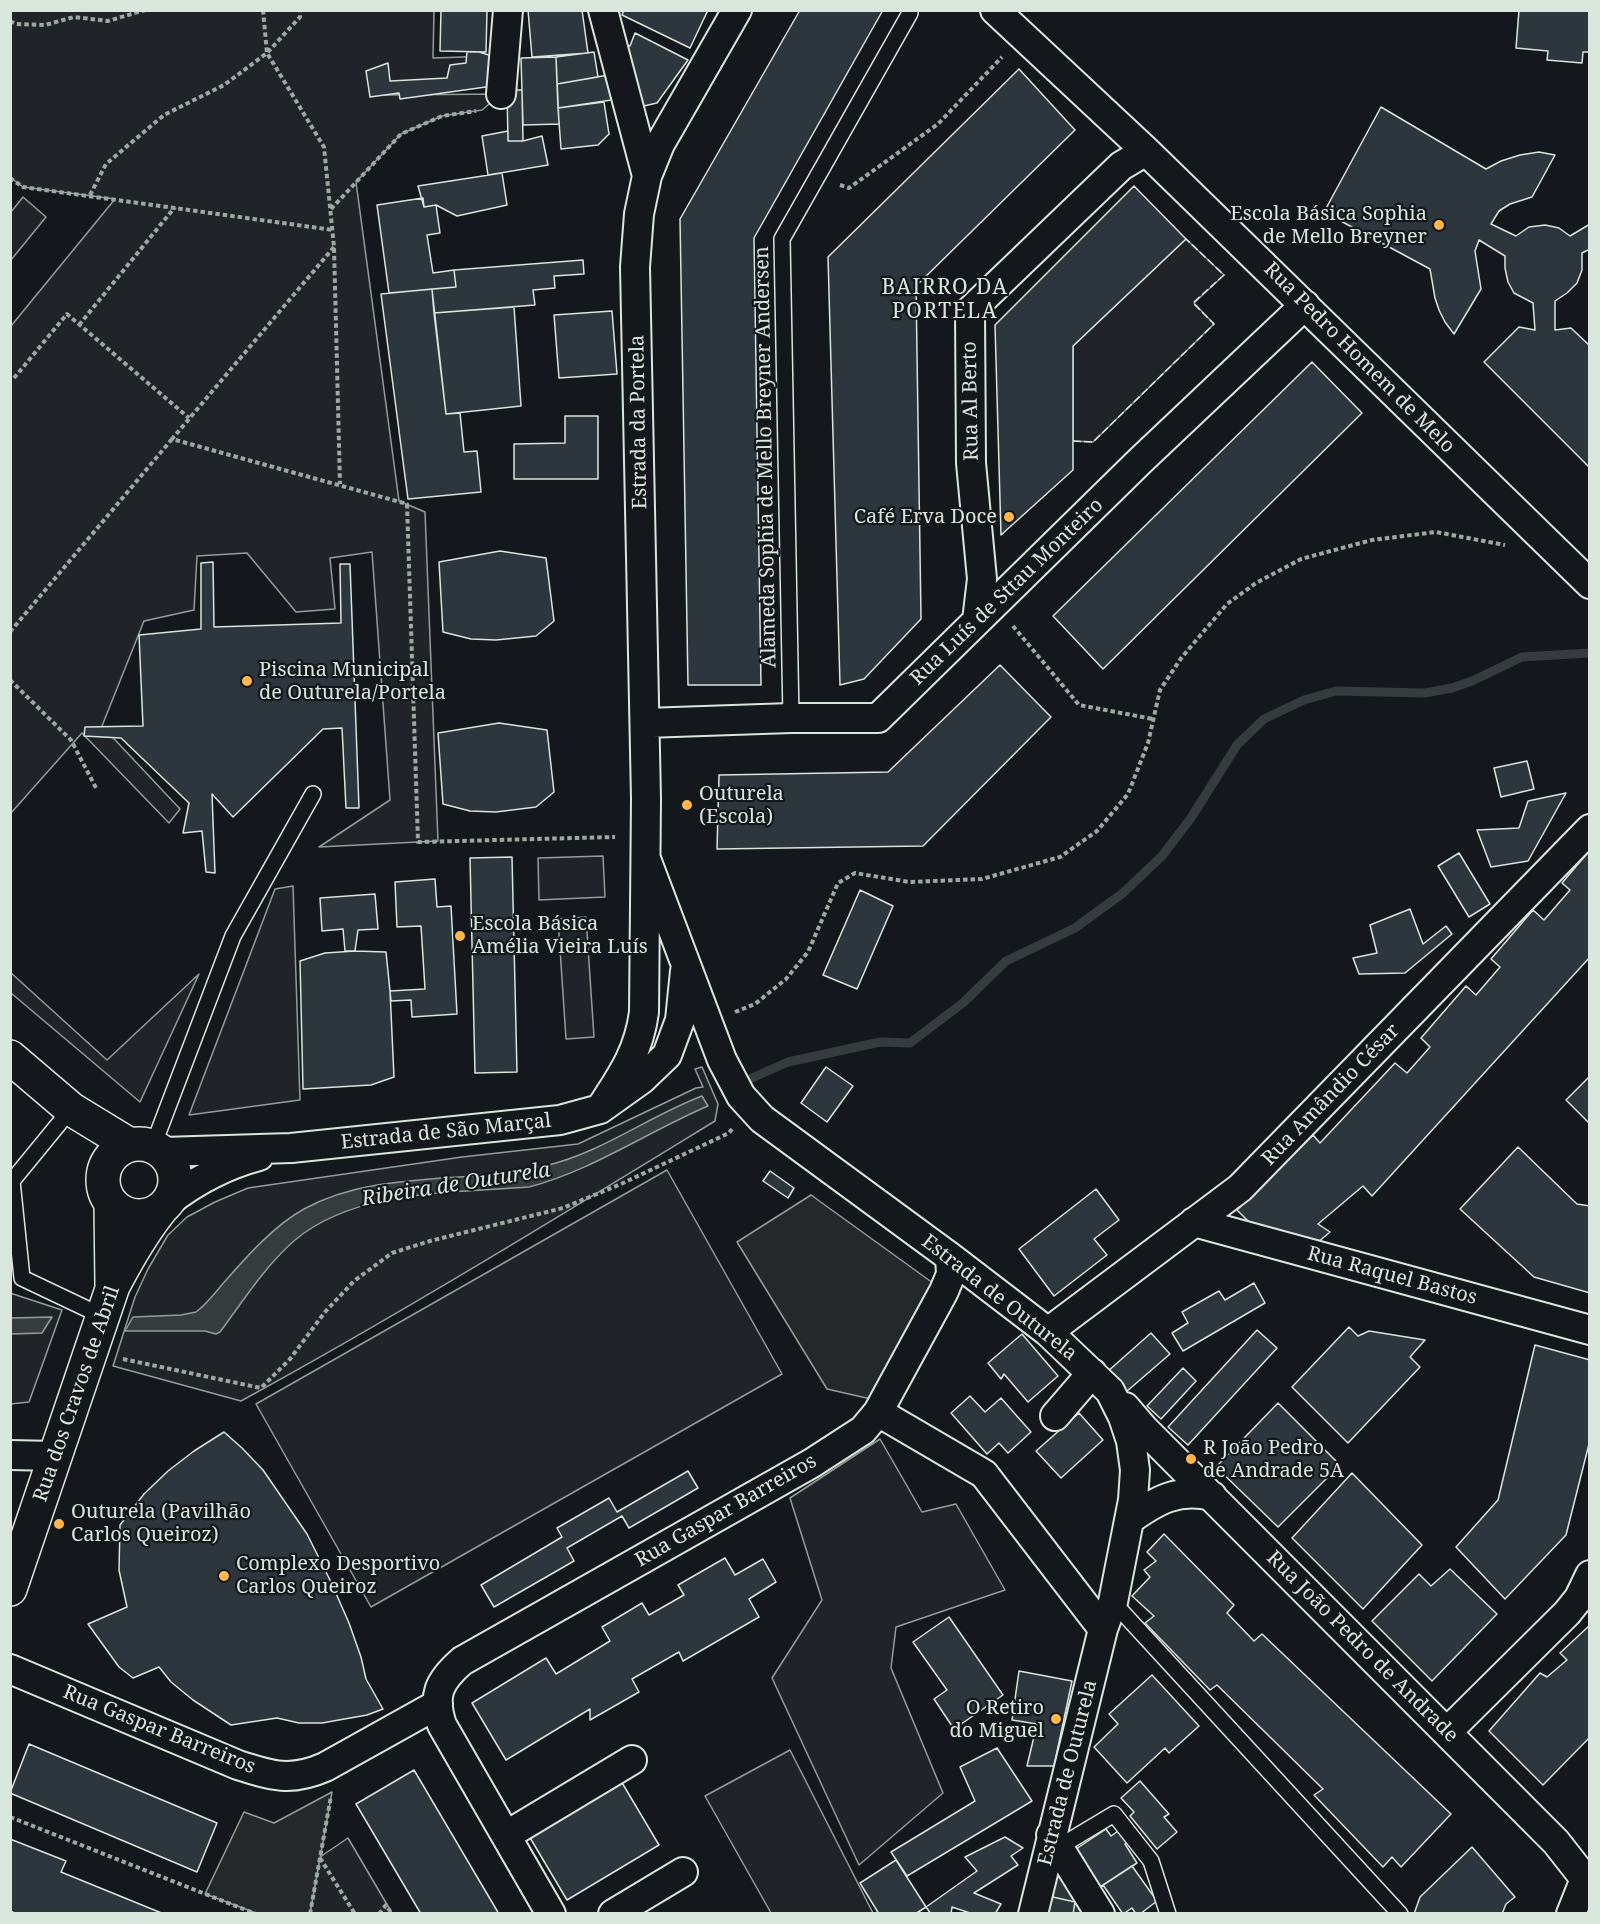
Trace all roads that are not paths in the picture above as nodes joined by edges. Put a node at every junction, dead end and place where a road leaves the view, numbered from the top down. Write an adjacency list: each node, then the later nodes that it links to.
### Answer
1 (508, 10): 6 (street)
2 (603, 10): 8 (street)
3 (737, 10): 8 (street, Estrada da Portela)
4 (995, 10): 7 (street, Rua Pedro Homem de Melo)
5 (910, 13): 12 (lane, Alameda Sophia de Mello Breyner Andersen)
6 (501, 94)
7 (1146, 151): 9 (street, Rua Pedro Homem de Melo); 11 (street, Rua Al Berto)
8 (647, 176): 13 (street, Estrada da Portela)
9 (1305, 305): 10 (street, Rua Pedro Homem de Melo); 11 (street, Rua Luís de Sttau Monteiro)
10 (1590, 584)
11 (986, 612): 12 (street, Rua Luís de Sttau Monteiro)
12 (791, 718): 13 (street, Rua Luís de Sttau Monteiro)
13 (645, 723): 16 (street, Estrada da Portela)
14 (313, 794): 24 (lane)
15 (1590, 829): 29 (street, Rua Amândio César)
16 (646, 847): 17 (street, Estrada de São Marçal); 19 (street)
17 (686, 966): 18 (street, Estrada de São Marçal); 21 (street, Estrada de Outurela)
18 (671, 1043): 19 (street); 21 (street); 23 (street, Estrada de São Marçal)
19 (635, 1051): 23 (street)
20 (10, 1057): 22 (street)
21 (722, 1060): 30 (street, Estrada de Outurela)
22 (71, 1109): 24 (street); 26 (street); 31 (lane)
23 (600, 1109): 25 (street, Estrada de São Marçal)
24 (149, 1148): 25 (street, Estrada de São Marçal); 26 (street); 28 (street)
25 (291, 1148): 28 (street, Estrada de São Marçal)
26 (105, 1169): 27 (street)
27 (111, 1203): 28 (street); 31 (street)
28 (165, 1205): 31 (street, Rua dos Cravos de Abril)
29 (1194, 1222): 32 (street, Rua Raquel Bastos); 33 (street, Rua Amândio César)
30 (950, 1257): 33 (street, Estrada de Outurela); 35 (street, Rua Gaspar Barreiros)
31 (107, 1301): 38 (street, Rua dos Cravos de Abril)
32 (1590, 1330)
33 (1048, 1332): 34 (street, Estrada de Outurela)
34 (1101, 1382): 36 (street); 39 (street, Rua João Pedro de Andrade); 40 (street, Estrada de Outurela)
35 (878, 1412): 44 (street); 46 (street, Rua Gaspar Barreiros)
36 (1055, 1416)
37 (10, 1455): 38 (street)
38 (55, 1456): 42 (street, Rua dos Cravos de Abril)
39 (1212, 1496): 40 (street); 47 (street, Rua João Pedro de Andrade)
40 (1129, 1520): 43 (street, Estrada de Outurela)
41 (1590, 1575): 47 (street)
42 (10, 1589)
43 (1113, 1602): 44 (street, Estrada de Outurela); 58 (lane)
44 (1103, 1629): 50 (street, Estrada de Outurela)
45 (10, 1669): 46 (street, Rua Gaspar Barreiros)
46 (438, 1704): 49 (street)
47 (1447, 1732): 51 (street, Rua João Pedro de Andrade)
48 (632, 1760): 49 (street)
49 (507, 1835): 53 (street)
50 (1055, 1841): 55 (street, Estrada de Outurela); 56 (street); 57 (lane)
51 (1579, 1851): 59 (street, Rua João Pedro de Andrade)
52 (683, 1872): 54 (street)
53 (551, 1914)
54 (613, 1914)
55 (1033, 1914)
56 (1100, 1914)
57 (1168, 1914)
58 (1401, 1914)
59 (1571, 1914)

